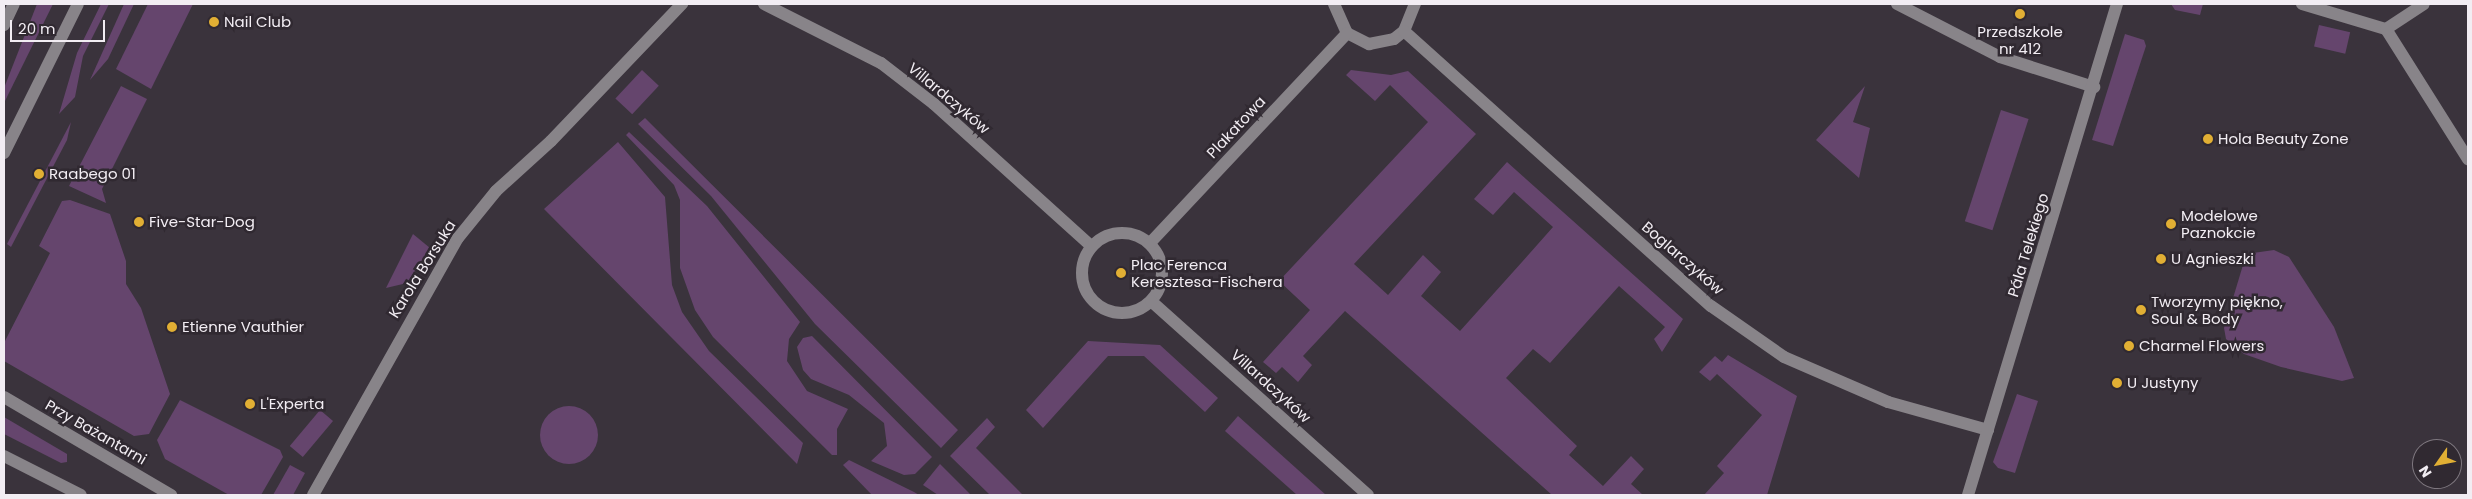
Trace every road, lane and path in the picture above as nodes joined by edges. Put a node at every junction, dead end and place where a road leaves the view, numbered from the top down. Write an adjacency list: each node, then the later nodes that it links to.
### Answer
1 (14, 4): 11 (street)
2 (78, 4): 16 (street)
3 (682, 4): 26 (street, Karola Borsuka)
4 (764, 4): 19 (street, Villardczyków)
5 (1334, 4): 14 (street)
6 (1415, 4): 13 (street)
7 (1897, 4): 15 (street)
8 (2117, 4): 15 (street, Pála Telekiego)
9 (2302, 4): 12 (street)
10 (2424, 4): 12 (street)
11 (4, 25)
12 (2386, 29): 17 (street)
13 (1404, 32): 14 (street); 22 (street, Boglarczyków)
14 (1347, 34): 18 (street, Plakatowa)
15 (2094, 87): 22 (street, Pála Telekiego)
16 (4, 154)
17 (2468, 159)
18 (1150, 243): 19 (street); 20 (street)
19 (1092, 246): 20 (street)
20 (1151, 301): 27 (street, Villardczyków)
21 (4, 397): 25 (street, Przy Bażantarni)
22 (1988, 430): 28 (street, Pála Telekiego)
23 (4, 456): 24 (street)
24 (81, 495)
25 (171, 495)
26 (313, 495)
27 (1368, 495)
28 (1968, 495)

